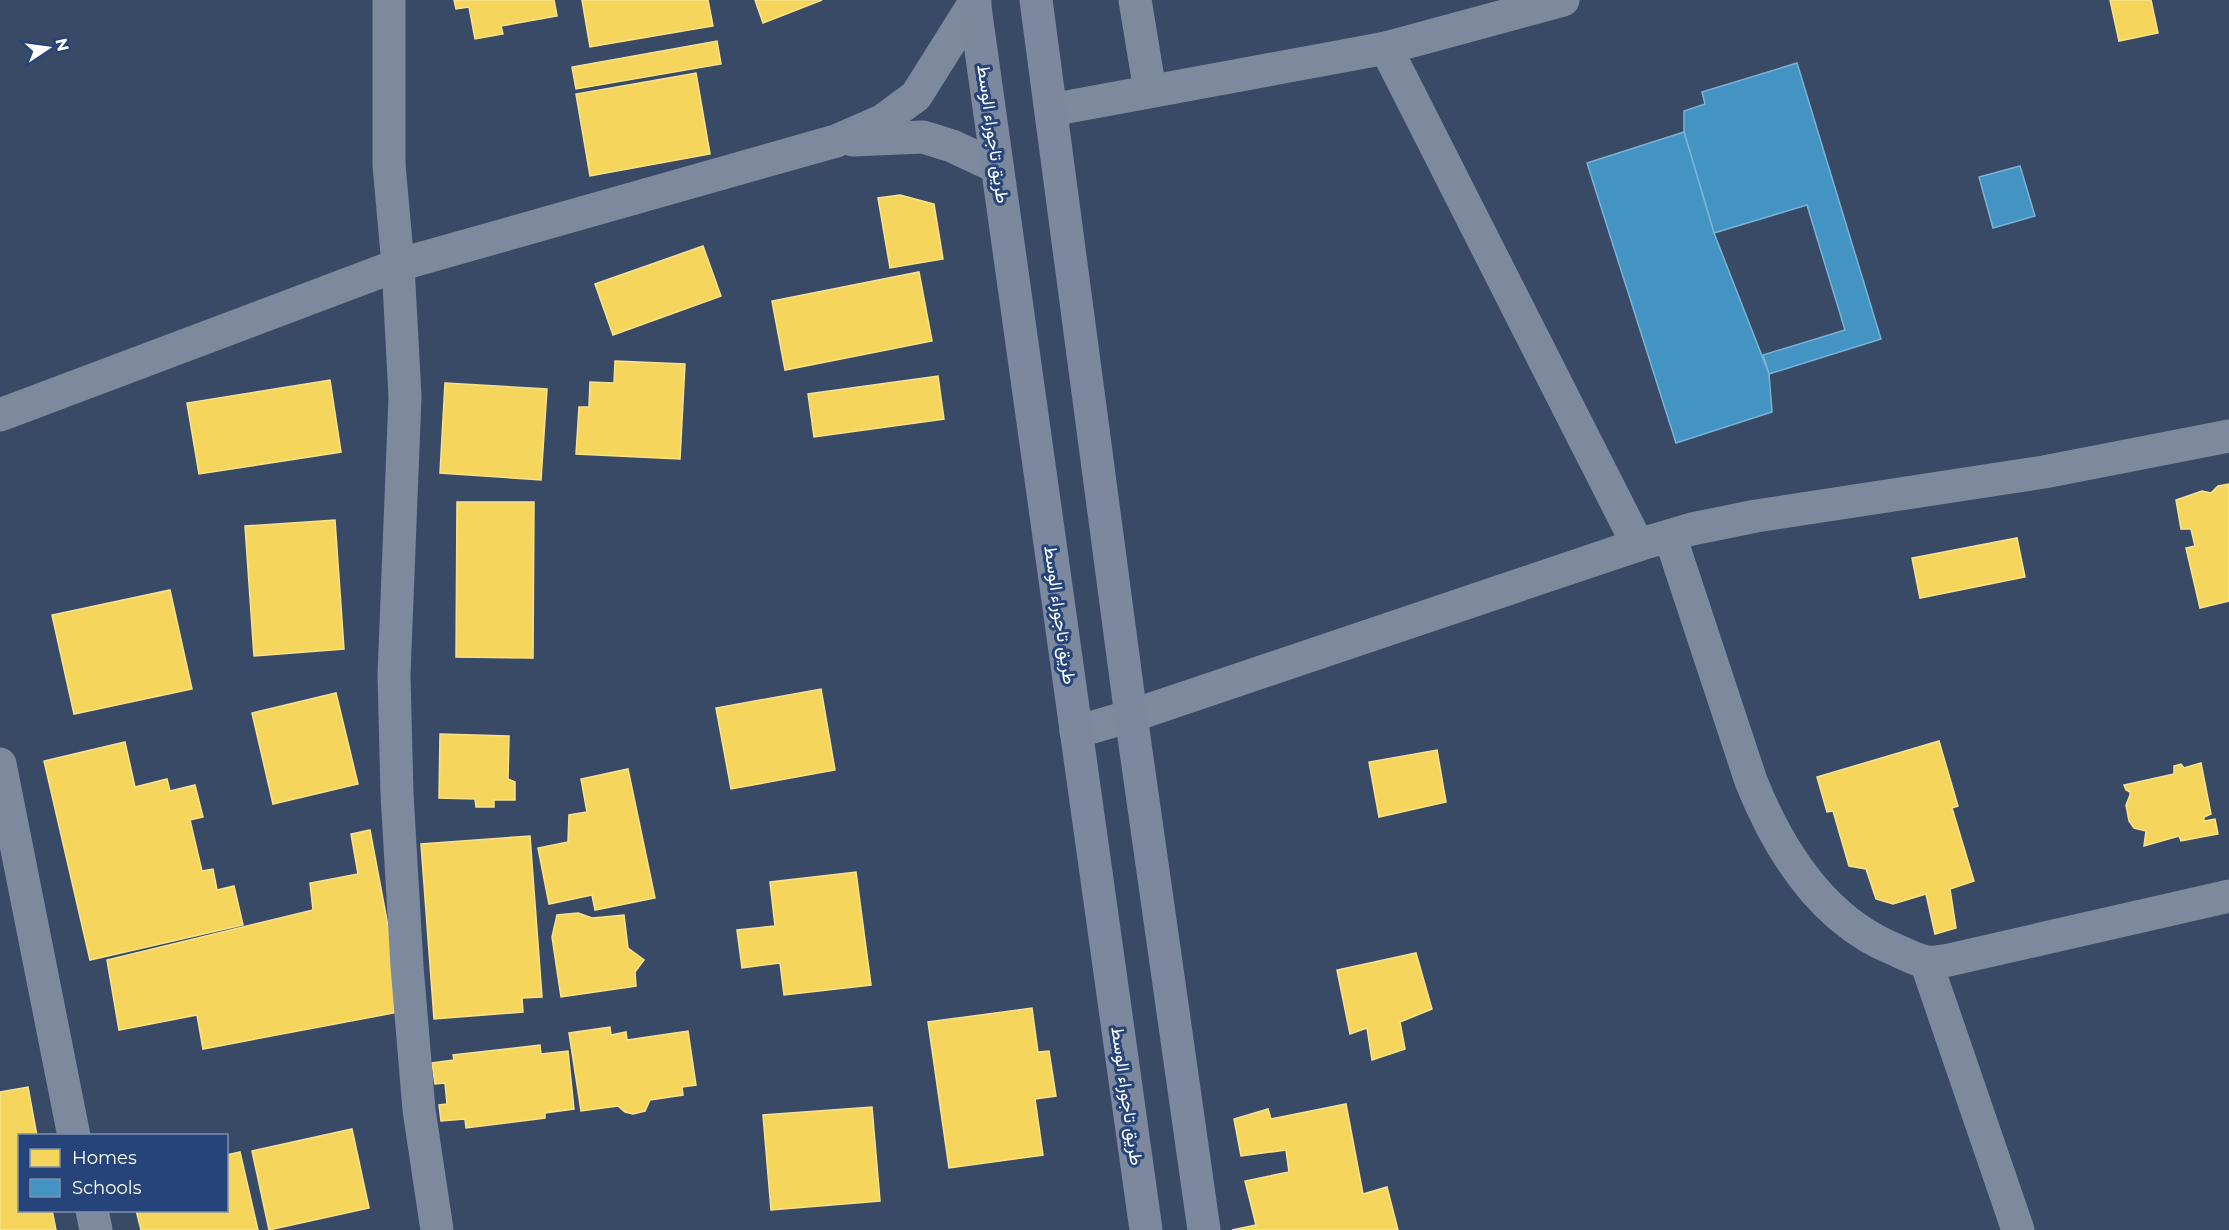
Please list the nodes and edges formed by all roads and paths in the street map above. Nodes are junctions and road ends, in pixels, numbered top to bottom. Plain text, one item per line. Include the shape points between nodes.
1 (389, 0) edge
2 (1036, 0) edge
3 (1135, 0) edge
4 (1563, 0) edge
5 (975, 1) edge
6 (1386, 48) junction
7 (1150, 90) junction
8 (1051, 110) junction
9 (836, 141) junction
10 (997, 167) junction
11 (398, 265) junction
12 (0, 415) edge
13 (2229, 436) edge
14 (1670, 536) junction
15 (1638, 545) junction
16 (1131, 716) junction
17 (1076, 732) junction
18 (0, 764) edge
19 (7, 827) edge
20 (2229, 896) edge
21 (1926, 962) junction
22 (74, 1134) edge
23 (92, 1212) edge
24 (96, 1230) edge
25 (437, 1230) edge
26 (1146, 1230) edge
27 (1204, 1230) edge
28 (2018, 1230) edge

1 - 11 street via 389,165
2 - 8 main road
3 - 7 street
4 - 6 street
5 - 9 street via 916,96 882,121
5 - 10 main road, طريق تاجوراء الوسط
6 - 7 street
6 - 15 street
7 - 8 street
8 - 16 main road
9 - 10 street via 923,137
9 - 11 street
10 - 17 main road, طريق تاجوراء الوسط
11 - 12 street
11 - 25 street via 405,397 394,675 397,794 419,1110
13 - 14 street via 2044,471 1756,516
14 - 15 street
14 - 21 street via 1750,781 1787,855 1841,918 1872,941
15 - 16 street
16 - 17 street
16 - 27 main road
17 - 26 main road, طريق تاجوراء الوسط
18 - 19 street
19 - 22 street
20 - 21 street via 1988,953
21 - 28 street
23 - 24 street

